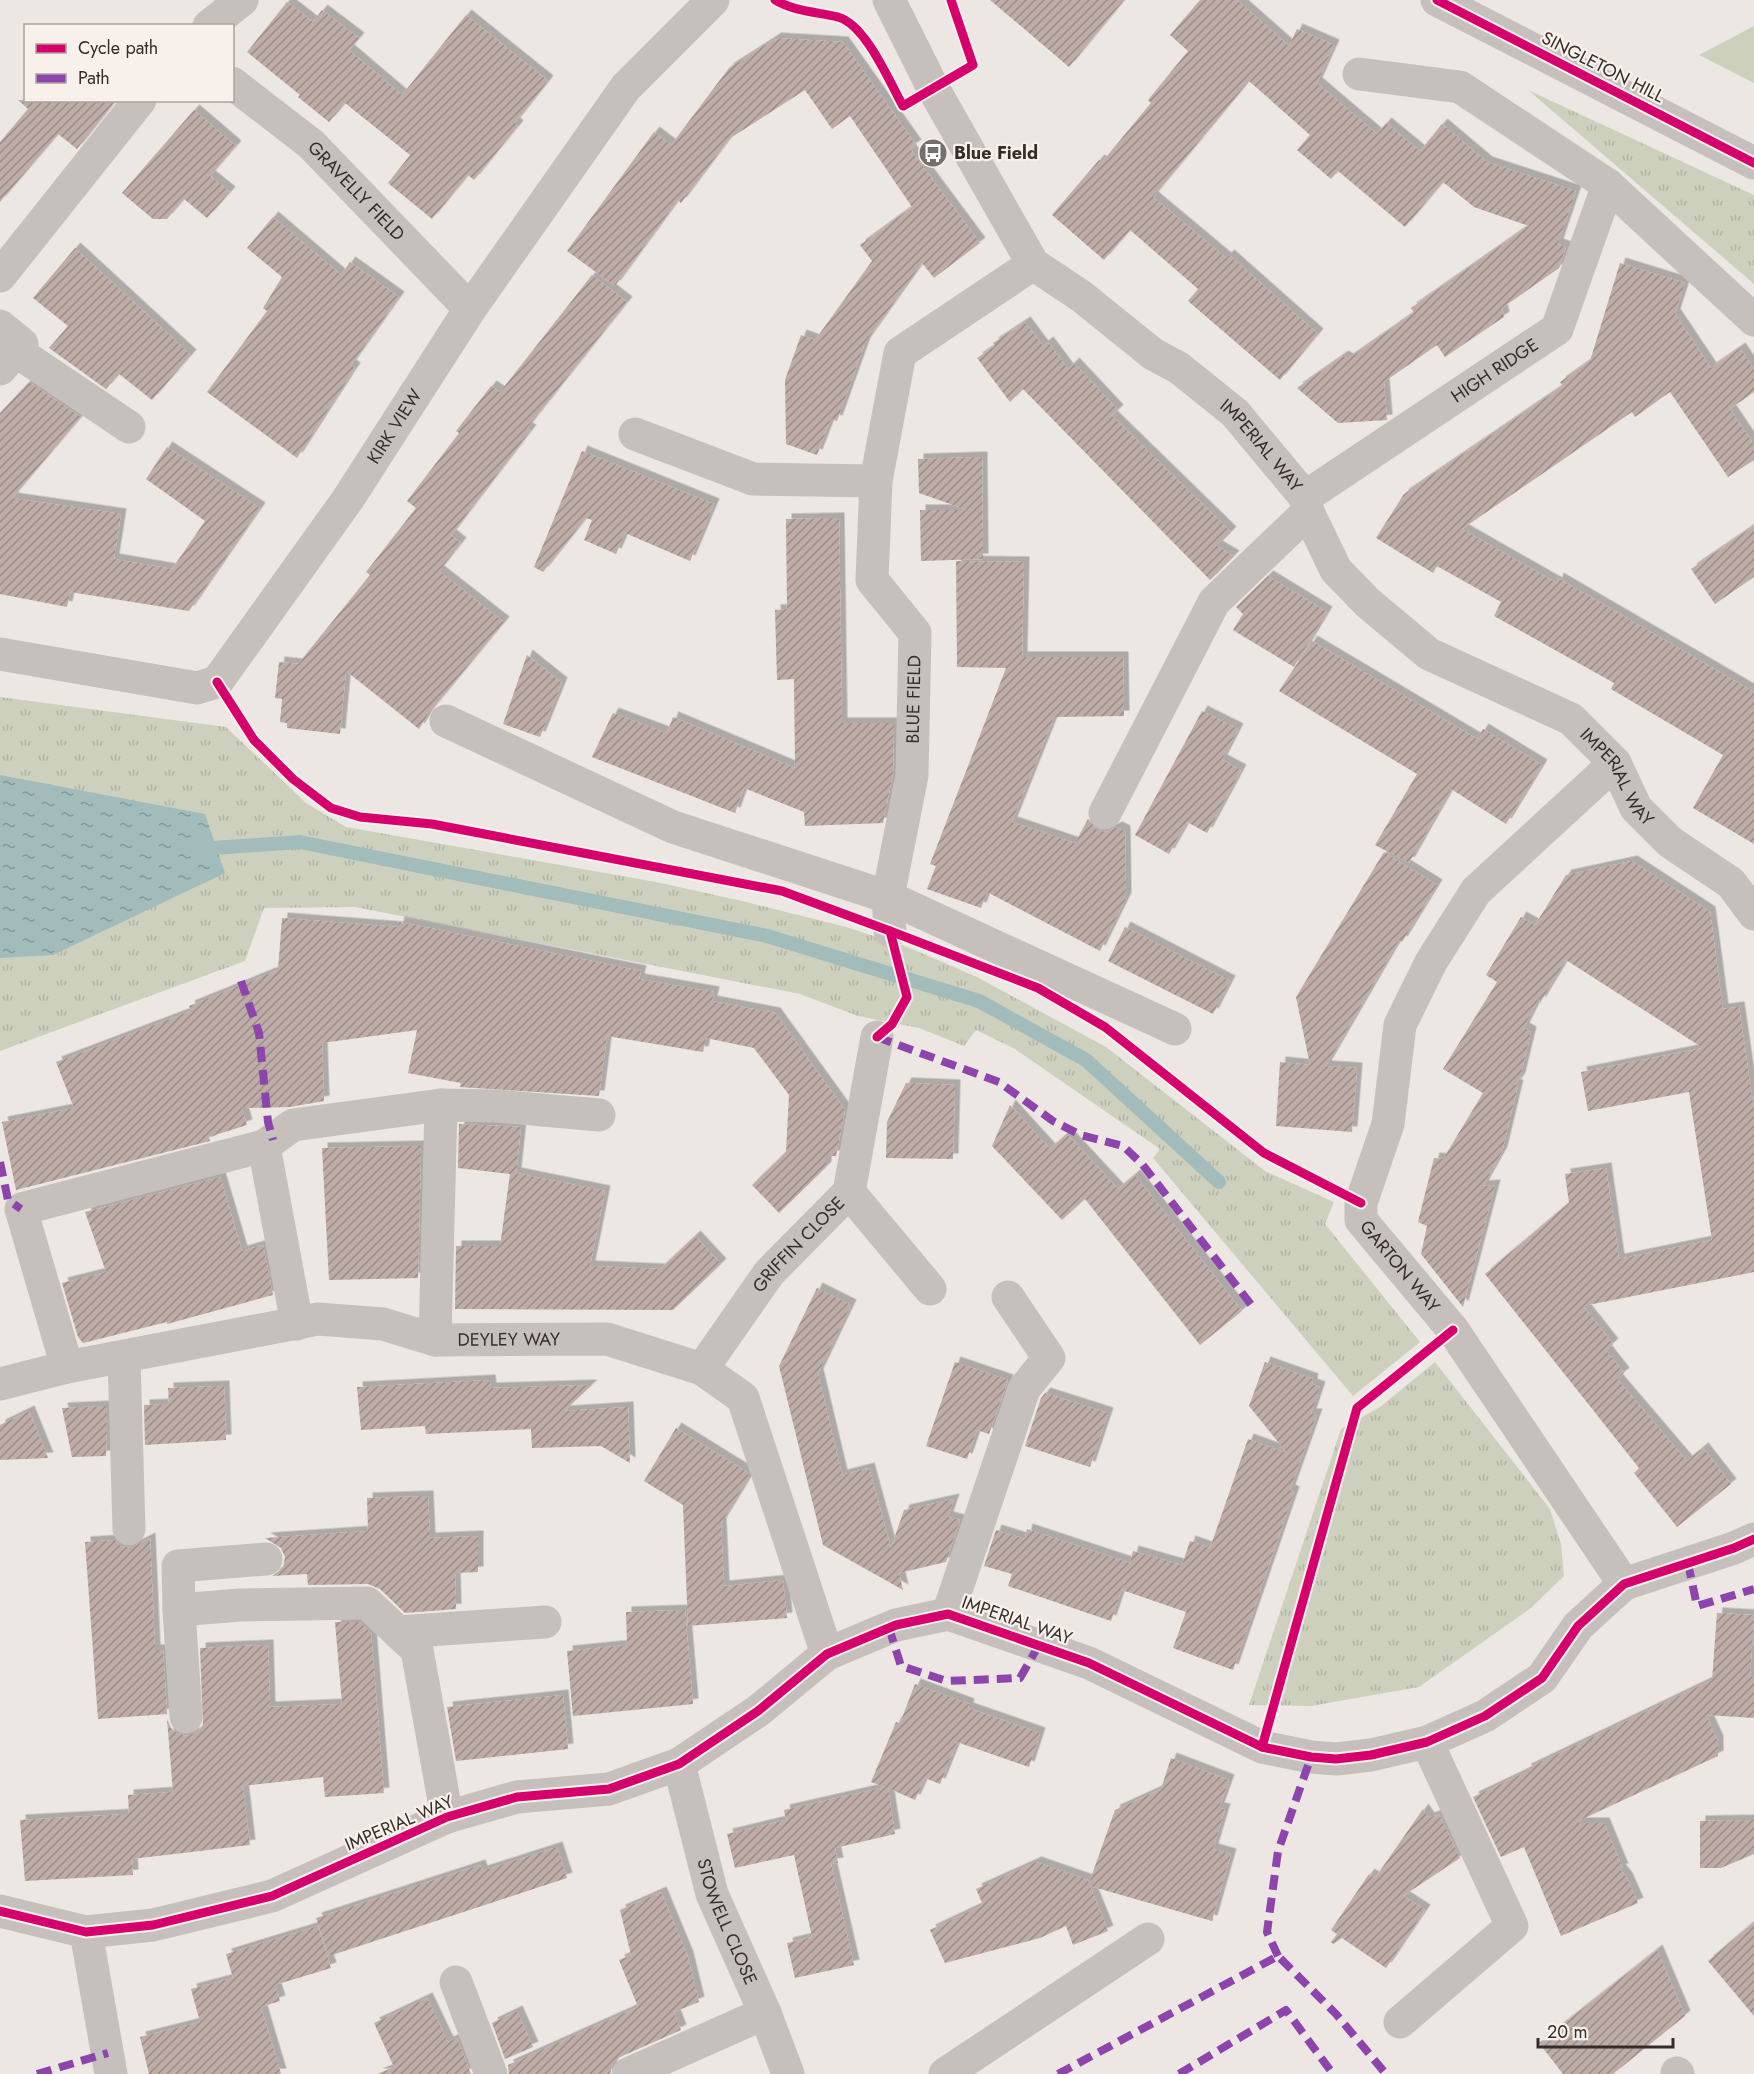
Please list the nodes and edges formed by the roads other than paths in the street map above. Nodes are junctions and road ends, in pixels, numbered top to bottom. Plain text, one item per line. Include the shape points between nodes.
1 (242, 0) edge
2 (713, 0) edge
3 (889, 0) edge
4 (1437, 0) edge
5 (212, 24) edge
6 (1359, 74) dead end
7 (234, 84) edge
8 (138, 102) edge
9 (1754, 163) edge
10 (1608, 185) junction
11 (1033, 264) junction
12 (0, 276) edge
13 (470, 309) junction
14 (1754, 320) edge
15 (5, 348) edge
16 (129, 427) dead end
17 (635, 434) dead end
18 (876, 481) junction
19 (1306, 505) junction
20 (0, 654) edge
21 (446, 721) dead end
22 (1615, 763) junction
23 (1105, 813) dead end
24 (888, 897) junction
25 (1754, 914) edge
26 (890, 931) dead end
27 (1175, 1029) dead end
28 (877, 1037) dead end
29 (441, 1105) junction
30 (599, 1115) dead end
31 (264, 1146) junction
32 (849, 1192) junction
33 (930, 1289) dead end
34 (1008, 1297) dead end
35 (297, 1323) junction
36 (435, 1341) junction
37 (123, 1357) junction
38 (67, 1367) junction
39 (702, 1369) junction
40 (0, 1384) edge
41 (129, 1529) dead end
42 (1754, 1539) edge
43 (266, 1559) dead end
44 (1624, 1584) junction
45 (179, 1610) junction
46 (948, 1614) junction
47 (545, 1622) dead end
48 (398, 1632) junction
49 (827, 1654) junction
50 (186, 1717) dead end
51 (1427, 1742) junction
52 (680, 1764) junction
53 (447, 1817) junction
54 (0, 1911) edge
55 (86, 1932) junction
56 (1148, 1939) dead end
57 (456, 1982) dead end
58 (765, 2013) junction
59 (1400, 2022) dead end
60 (111, 2074) edge
61 (491, 2074) edge
62 (628, 2074) edge
63 (788, 2074) edge
64 (945, 2074) edge

1 - 5 street
2 - 13 street, KIRK VIEW via 626,87
3 - 11 street, IMPERIAL WAY via 933,88
4 - 9 street, SINGLETON HILL
6 - 10 street via 1460,87
7 - 13 street, GRAVELLY FIELD via 311,144
8 - 12 street
10 - 14 street
10 - 19 street, HIGH RIDGE via 1557,329
11 - 18 street, BLUE FIELD via 900,353
11 - 19 street, IMPERIAL WAY via 1235,412
13 - 20 street, KIRK VIEW via 348,499 217,682 197,688
15 - 16 street
17 - 18 street via 753,479
18 - 24 street, BLUE FIELD via 872,580 915,633 912,775
19 - 22 street, IMPERIAL WAY via 1336,570 1368,603 1429,654 1571,719
19 - 23 street, HIGH RIDGE via 1214,602
21 - 24 street via 673,827
22 - 25 street, IMPERIAL WAY via 1636,808 1670,842 1731,884
22 - 44 street, GARTON WAY via 1476,891 1431,962 1400,1025 1388,1124 1361,1203 1361,1220 1453,1330
24 - 26 street, BLUE FIELD
24 - 27 street
28 - 32 street, GRIFFIN CLOSE
29 - 30 street
29 - 31 street via 293,1125
29 - 36 street
31 - 35 street
31 - 38 street via 21,1209
32 - 33 street
32 - 39 street, GRIFFIN CLOSE via 769,1273
34 - 46 street via 1049,1358 1024,1389
35 - 36 street, DEYLEY WAY via 318,1319 383,1324
35 - 37 street, DEYLEY WAY
36 - 39 street, DEYLEY WAY via 607,1339
37 - 38 street, DEYLEY WAY
37 - 41 street
38 - 40 street, DEYLEY WAY
39 - 49 street, DEYLEY WAY via 743,1398
42 - 44 street, IMPERIAL WAY
43 - 45 street via 178,1566
44 - 51 street, IMPERIAL WAY via 1578,1626 1542,1678 1485,1716
45 - 48 street, IMPERIAL WAY via 367,1602
45 - 50 street
46 - 49 street, IMPERIAL WAY via 897,1625
46 - 51 street, IMPERIAL WAY via 1089,1663 1262,1747 1336,1759
47 - 48 street
48 - 53 street, IMPERIAL WAY via 417,1650
49 - 52 street, IMPERIAL WAY via 758,1711
51 - 59 street via 1512,1926
52 - 53 street, IMPERIAL WAY via 609,1789 517,1797
52 - 58 street, STOWELL CLOSE via 712,1894
53 - 55 street, IMPERIAL WAY via 272,1896 153,1925
54 - 55 street, IMPERIAL WAY
55 - 60 street
56 - 64 street
57 - 61 street
58 - 62 street
58 - 63 street, STOWELL CLOSE

